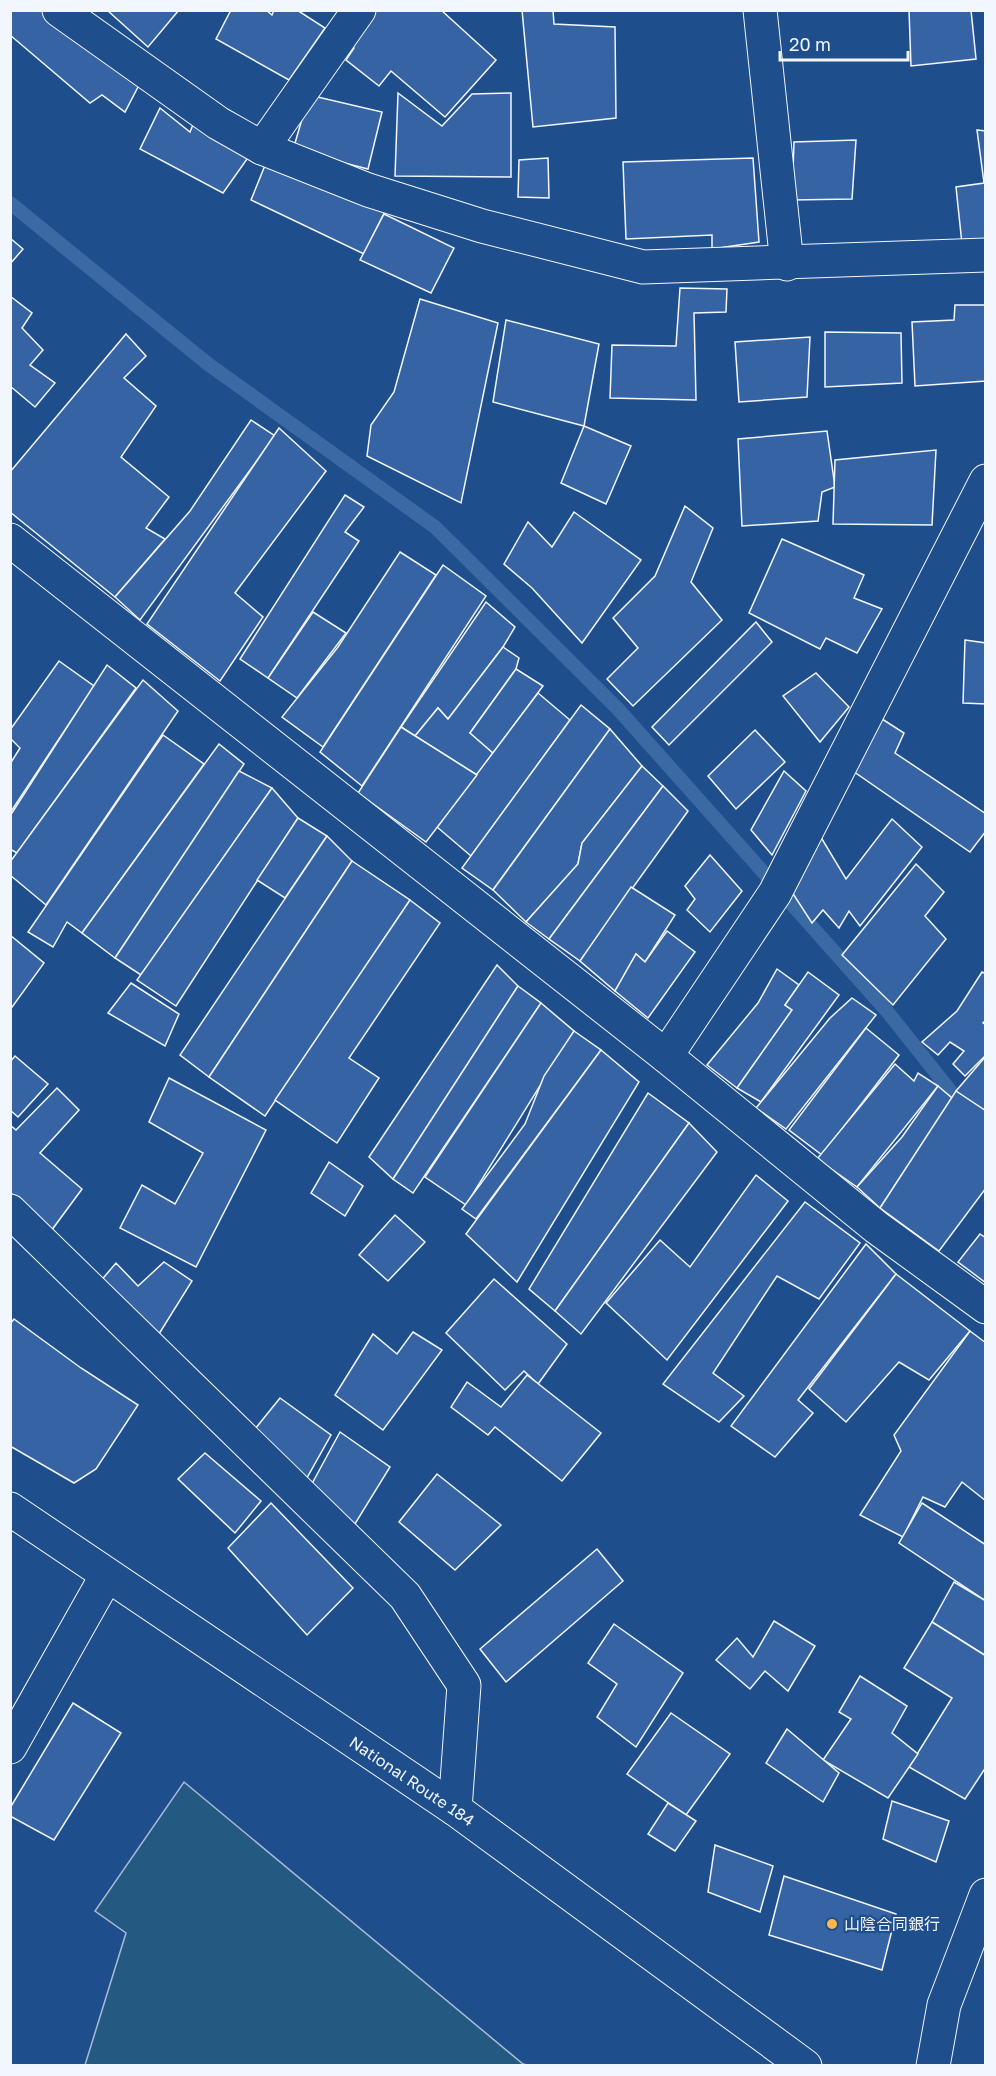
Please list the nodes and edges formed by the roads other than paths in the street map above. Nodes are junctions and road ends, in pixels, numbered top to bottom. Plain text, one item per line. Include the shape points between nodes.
1 (59, 10) edge
2 (359, 10) edge
3 (760, 10) edge
4 (262, 148) junction
5 (986, 255) edge
6 (787, 264) junction
7 (983, 493) edge
8 (10, 540) edge
9 (666, 1056) junction
10 (10, 1211) edge
11 (986, 1307) edge
12 (10, 1509) edge
13 (107, 1575) junction
14 (10, 1747) edge
15 (455, 1809) junction
16 (986, 1895) edge
17 (805, 2066) edge
18 (933, 2066) edge

1 - 4 main road via 218,123
2 - 4 main road
3 - 6 main road
4 - 6 main road via 368,190 482,226 643,267
5 - 6 main road
7 - 9 main road via 775,893
8 - 9 main road
9 - 11 main road via 876,1227
10 - 15 main road via 405,1596 464,1685
12 - 13 main road, National Route 184
13 - 14 main road
13 - 15 main road, National Route 184
15 - 17 main road, National Route 184
16 - 18 main road via 944,2006

